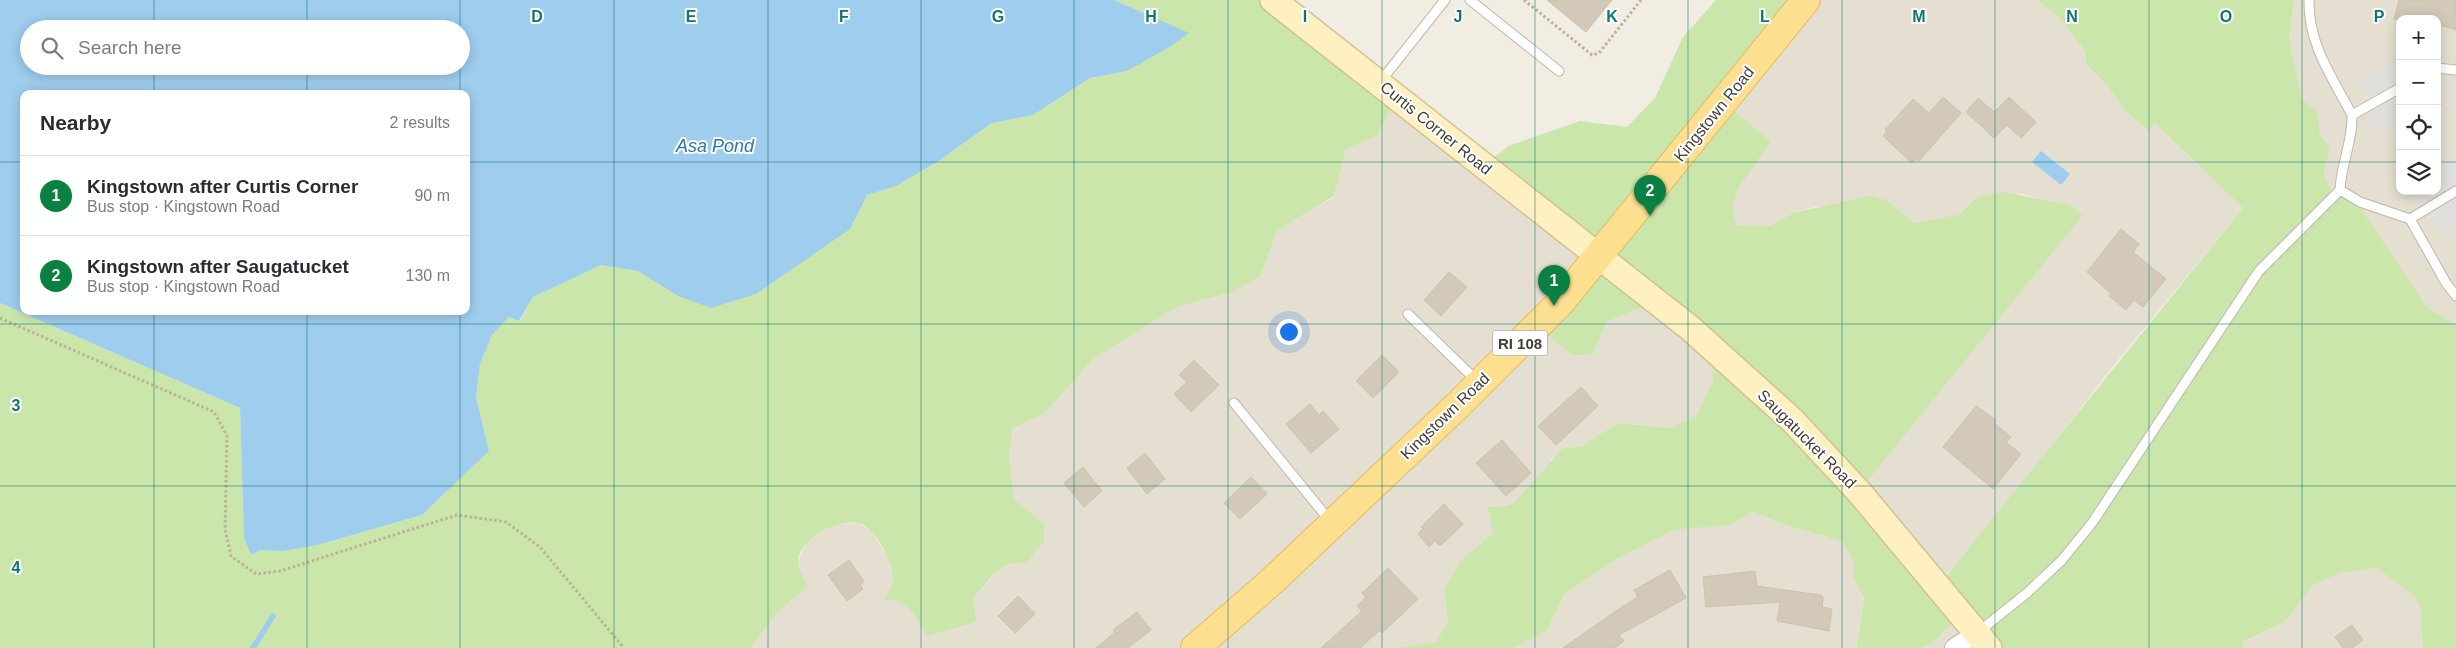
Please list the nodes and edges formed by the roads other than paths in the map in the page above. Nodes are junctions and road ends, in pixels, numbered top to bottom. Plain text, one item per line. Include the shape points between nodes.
1 (1273, 0) edge
2 (1445, 0) edge
3 (1470, 0) edge
4 (1806, 0) edge
5 (2309, 0) edge
6 (2441, 68) edge
7 (2456, 70) edge
8 (1559, 71) dead end
9 (1380, 82) junction
10 (2396, 90) edge
11 (2352, 115) junction
12 (2340, 190) junction
13 (2456, 192) edge
14 (2410, 219) junction
15 (1599, 257) junction
16 (2456, 296) edge
17 (1408, 314) dead end
18 (1480, 384) junction
19 (1234, 403) dead end
20 (1332, 524) junction
21 (1983, 640) edge
22 (1195, 648) edge
23 (1954, 648) edge

1 - 9 street, Curtis Corner Road
2 - 9 lane
3 - 8 lane
4 - 15 main road, Kingstown Road / RI 108
5 - 11 lane via 2312,37
6 - 7 lane
9 - 15 street, Curtis Corner Road
10 - 11 lane
11 - 12 lane
12 - 14 lane via 2360,202
12 - 21 lane via 2259,271 2092,523 2062,560
13 - 14 lane
14 - 16 lane
15 - 18 main road, Kingstown Road / RI 108 via 1560,303
15 - 21 street, Saugatucket Road via 1690,328 1792,420 1860,493
17 - 18 lane
18 - 20 main road, Kingstown Road / RI 108
19 - 20 lane
20 - 22 main road, Kingstown Road / RI 108
21 - 23 street

